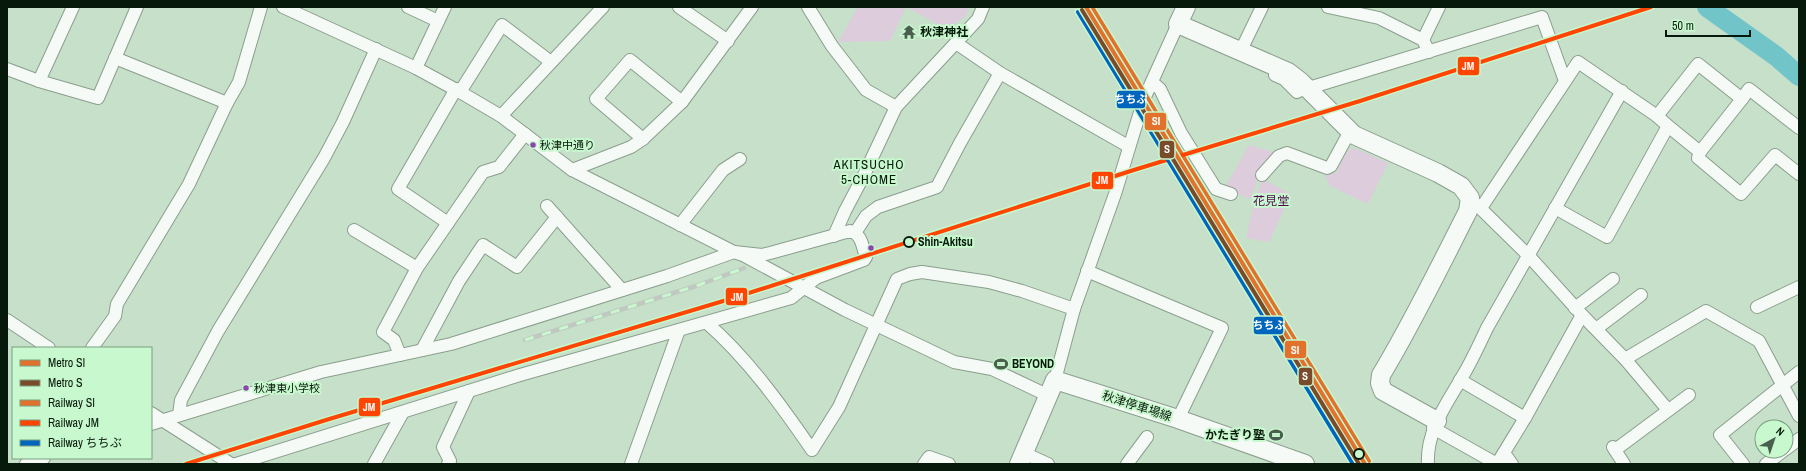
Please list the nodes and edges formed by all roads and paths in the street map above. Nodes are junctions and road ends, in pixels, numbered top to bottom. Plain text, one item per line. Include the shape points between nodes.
1 (73, 7) edge
2 (137, 7) edge
3 (261, 7) edge
4 (408, 7) edge
5 (444, 7) edge
6 (603, 7) edge
7 (679, 7) edge
8 (752, 7) edge
9 (808, 7) edge
10 (983, 7) edge
11 (1186, 7) edge
12 (1262, 7) edge
13 (1328, 7) edge
14 (1439, 7) edge
15 (287, 8) edge
16 (1382, 12) edge
17 (438, 21) junction
18 (1178, 24) junction
19 (1214, 39) junction
20 (1423, 40) junction
21 (728, 41) junction
22 (956, 43) junction
23 (1244, 44) junction
24 (376, 49) junction
25 (1430, 52) junction
26 (115, 58) junction
27 (552, 62) junction
28 (416, 68) junction
29 (7, 69) edge
30 (1000, 73) junction
31 (39, 81) junction
32 (1565, 81) junction
33 (1152, 82) junction
34 (1310, 89) junction
35 (458, 91) junction
36 (1622, 91) junction
37 (1742, 98) junction
38 (682, 102) junction
39 (227, 103) junction
40 (896, 108) junction
41 (501, 116) junction
42 (1657, 116) junction
43 (1344, 125) junction
44 (1668, 126) junction
45 (1799, 128) edge
46 (525, 134) junction
47 (642, 139) junction
48 (1127, 150) junction
49 (1700, 152) junction
50 (740, 159) dead end
51 (572, 170) junction
52 (1799, 174) edge
53 (1262, 175) dead end
54 (1232, 194) dead end
55 (1476, 203) junction
56 (547, 206) dead end
57 (1556, 208) junction
58 (557, 217) junction
59 (448, 223) junction
60 (680, 225) junction
61 (354, 230) dead end
62 (855, 233) junction
63 (834, 236) junction
64 (734, 252) junction
65 (1528, 255) junction
66 (417, 268) junction
67 (1087, 271) junction
68 (1613, 279) dead end
69 (1799, 287) edge
70 (803, 288) junction
71 (622, 290) junction
72 (1641, 295) dead end
73 (1757, 306) dead end
74 (1074, 308) junction
75 (1579, 311) junction
76 (707, 323) junction
77 (876, 324) junction
78 (9, 325) edge
79 (1596, 329) junction
80 (679, 330) junction
81 (47, 347) edge
82 (93, 347) edge
83 (422, 350) junction
84 (400, 355) junction
85 (1625, 359) junction
86 (1799, 372) edge
87 (1460, 380) junction
88 (1783, 387) junction
89 (1052, 388) junction
90 (469, 392) junction
91 (1689, 395) dead end
92 (1668, 410) junction
93 (403, 412) junction
94 (152, 414) edge
95 (179, 416) junction
96 (1799, 416) edge
97 (1525, 418) junction
98 (1178, 419) junction
99 (161, 423) edge
100 (1435, 425) junction
101 (1147, 438) dead end
102 (1504, 453) junction
103 (1021, 458) edge
104 (41, 459) edge
105 (231, 463) edge
106 (26, 464) edge
107 (374, 464) edge
108 (448, 464) edge
109 (631, 464) edge
110 (924, 464) edge
111 (949, 464) edge
112 (1048, 464) edge
113 (1127, 464) edge
114 (1305, 464) edge
115 (1428, 464) edge
116 (1512, 464) edge
117 (1624, 464) edge
118 (1743, 464) edge

1 - 31 street
2 - 26 street
3 - 39 street via 239,82
4 - 17 street
5 - 17 street
6 - 27 street
7 - 21 street
8 - 21 street
9 - 40 street via 832,46 866,90
10 - 22 street via 978,19
11 - 18 street
12 - 23 street
13 - 16 street
14 - 20 street
15 - 24 street
16 - 20 street
17 - 28 street
18 - 19 street
18 - 33 street
19 - 23 street via 1234,39
19 - 34 street via 1288,72
20 - 25 street
21 - 38 street
22 - 30 street
22 - 40 street
23 - 34 street via 1287,64
24 - 28 street
24 - 95 street via 324,158 218,331 181,400
25 - 32 street via 1542,17
25 - 34 street
26 - 31 street via 98,98
26 - 39 street
27 - 35 street via 502,25
27 - 41 street
28 - 35 street
29 - 31 street
30 - 48 street
30 - 62 street via 937,187 878,207 866,216
32 - 36 street via 1578,62
32 - 55 street
33 - 48 street
33 - 54 street via 1160,89 1181,133 1216,189
34 - 43 street
35 - 41 street
35 - 59 street via 398,189
36 - 42 street
36 - 57 street
37 - 42 street via 1698,64
37 - 45 street via 1749,90
37 - 49 street
38 - 47 street
38 - 47 street via 630,60 596,99
39 - 82 street via 189,184 117,304 115,316
40 - 63 street
41 - 46 street
42 - 44 street
43 - 53 street via 1331,166 1327,168 1287,153 1279,156
43 - 55 street via 1461,186
44 - 49 street
44 - 57 street via 1607,237
46 - 51 street
46 - 59 street via 499,167 484,172
47 - 51 street via 631,147
48 - 67 street via 1115,194
49 - 52 street via 1698,158 1741,194 1775,155
50 - 60 street via 723,170
51 - 60 street
55 - 65 street
55 - 100 street via 1468,210 1408,329 1381,375 1383,391
56 - 58 street
57 - 65 street
58 - 71 street
58 - 83 street via 517,267 483,245 459,282
59 - 66 street
60 - 64 street
61 - 66 street
62 - 63 street
62 - 70 street via 859,236 866,257 864,260 817,278
63 - 64 street via 770,254
64 - 70 street
64 - 71 street
65 - 75 street
65 - 87 street
66 - 84 street via 383,332 394,340
67 - 74 street
67 - 98 street via 1222,328
68 - 75 street
69 - 73 street
70 - 76 street via 787,299
70 - 77 street
71 - 83 street via 513,326
72 - 79 street
74 - 77 street via 989,282 922,272 898,278
74 - 89 street
75 - 79 street
75 - 97 street
76 - 77 street via 723,337 766,387 812,450 838,407
76 - 80 street
77 - 89 street via 954,362 992,369
78 - 81 street
79 - 85 street
80 - 90 street
80 - 109 street
83 - 84 street
84 - 95 street via 321,372
85 - 88 street via 1706,311 1759,340
85 - 92 street
86 - 88 street
87 - 97 street
87 - 100 street
88 - 96 street
88 - 118 street via 1720,435
89 - 98 street, 秋津停車場線
89 - 103 street
90 - 93 street
90 - 108 street via 443,447 450,461
91 - 92 street
92 - 117 street via 1614,448
93 - 105 street
93 - 107 street
94 - 99 street
95 - 99 street
97 - 102 street
98 - 114 street, 秋津停車場線
99 - 105 street
100 - 102 street via 1497,464
100 - 115 street via 1429,441
101 - 113 street
102 - 116 street
103 - 112 street
104 - 106 street
110 - 111 street via 929,458

